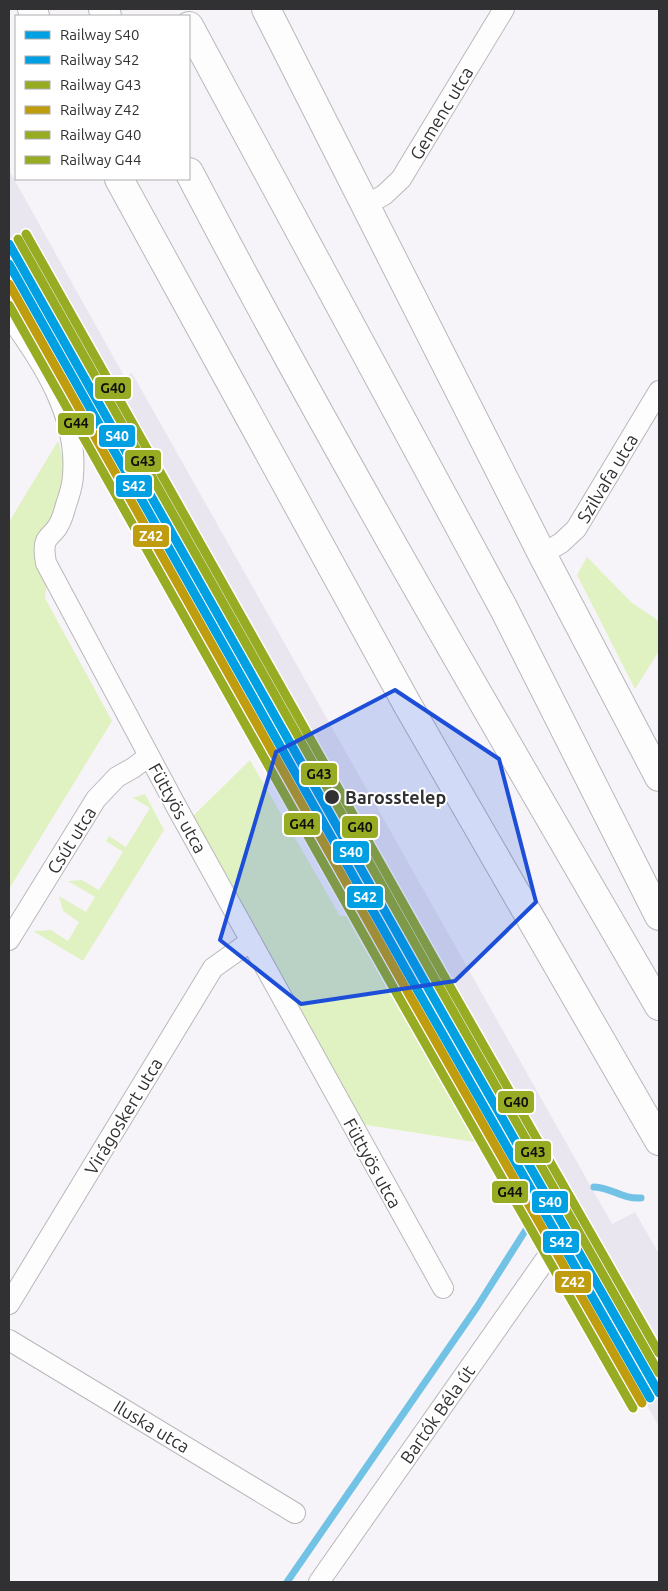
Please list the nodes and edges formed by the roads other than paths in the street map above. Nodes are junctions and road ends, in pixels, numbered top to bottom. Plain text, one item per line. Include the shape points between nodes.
1 (266, 9) edge
2 (504, 9) edge
3 (190, 28) edge
4 (190, 174) edge
5 (120, 180) edge
6 (366, 205) junction
7 (9, 316) edge
8 (659, 391) edge
9 (542, 554) junction
10 (149, 756) junction
11 (659, 777) edge
12 (659, 916) edge
13 (9, 940) edge
14 (251, 940) junction
15 (659, 1006) edge
16 (659, 1142) edge
17 (555, 1246) dead end
18 (443, 1288) dead end
19 (9, 1304) edge
20 (9, 1340) edge
21 (295, 1512) dead end
22 (319, 1582) edge

1 - 6 main road
2 - 6 street, Gemenc utca via 401,179 384,195
3 - 12 main road via 504,609
4 - 15 main road via 293,367 471,683
5 - 16 main road via 407,704
6 - 9 main road
7 - 10 street, Füttyös utca via 51,383 67,418 73,447 73,476 58,527 46,541 46,564
8 - 9 street, Szilvafa utca via 576,529
9 - 11 main road
10 - 13 street, Csút utca via 117,778 96,799
10 - 14 street, Füttyös utca
14 - 18 street, Füttyös utca
14 - 19 street, Virágoskert utca via 213,968
17 - 22 street, Bartók Béla út
20 - 21 street, Iluska utca

